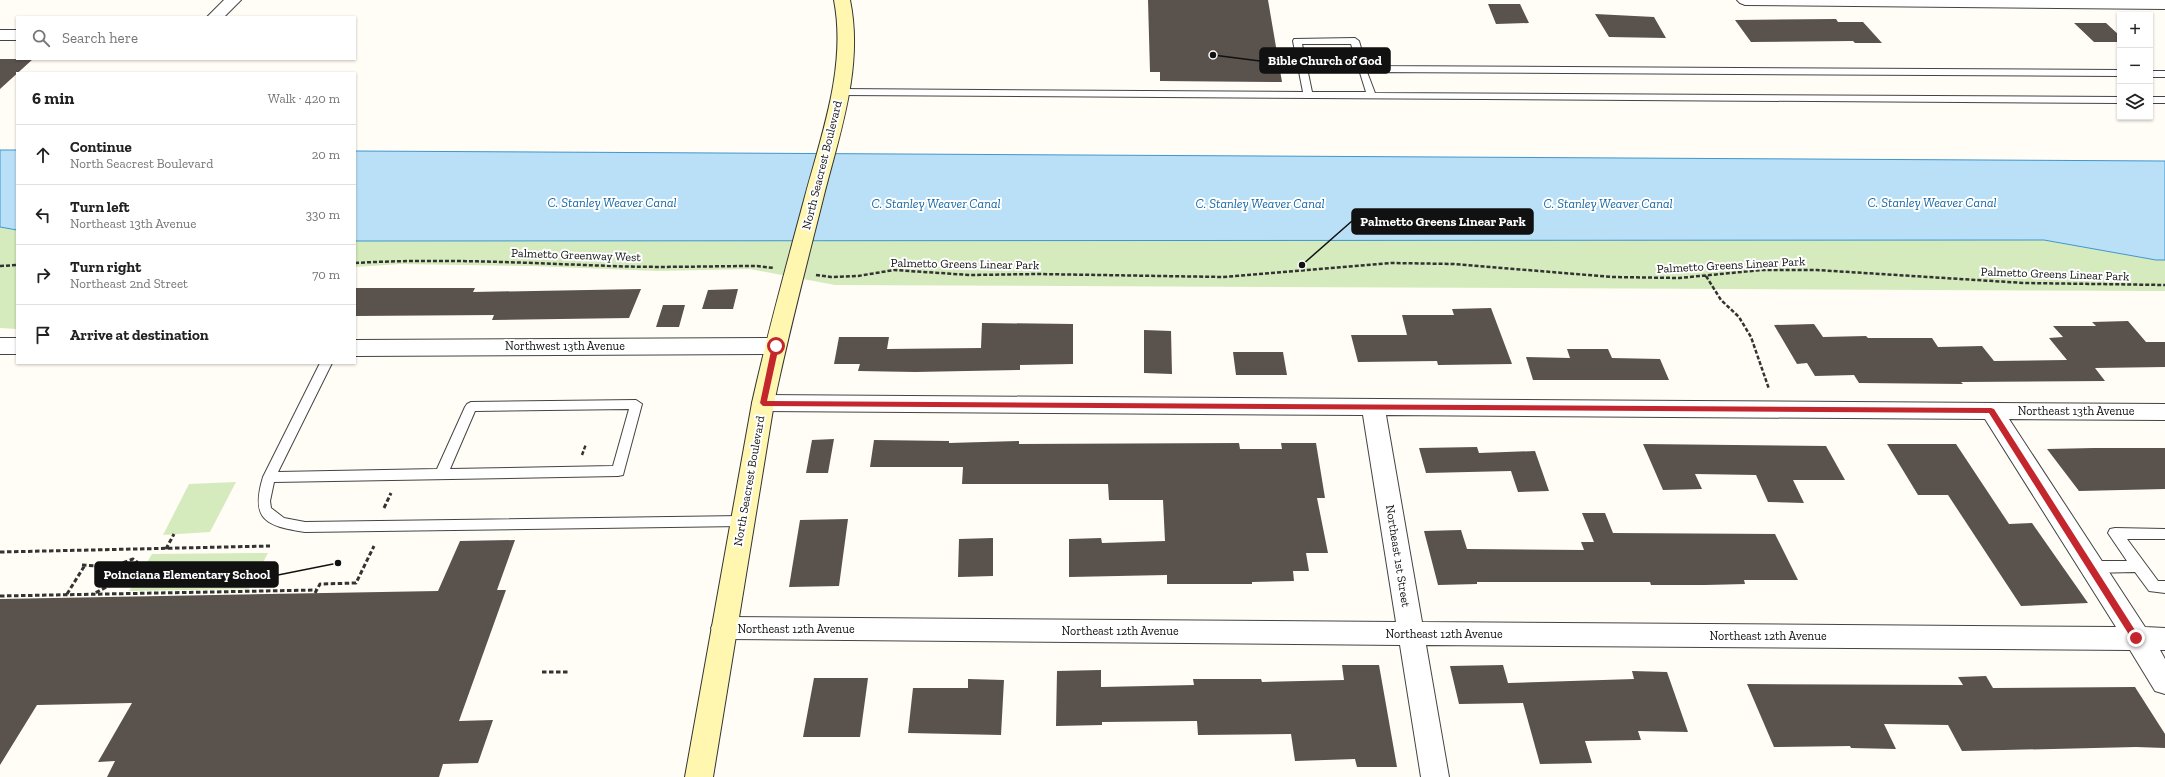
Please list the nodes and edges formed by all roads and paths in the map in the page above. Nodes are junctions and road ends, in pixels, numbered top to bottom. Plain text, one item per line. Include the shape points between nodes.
1 (233, 0) edge
2 (842, 0) edge
3 (1745, 0) edge
4 (2165, 4) edge
5 (216, 16) edge
6 (0, 35) edge
7 (16, 35) edge
8 (1362, 69) junction
9 (2117, 73) edge
10 (2153, 74) edge
11 (2165, 74) edge
12 (840, 92) junction
13 (1308, 95) junction
14 (1370, 95) junction
15 (2117, 100) edge
16 (2153, 100) edge
17 (2165, 100) edge
18 (356, 263) edge
19 (16, 265) edge
20 (0, 266) edge
21 (795, 272) junction
22 (1706, 276) junction
23 (2165, 285) edge
24 (0, 346) edge
25 (16, 346) edge
26 (776, 346) junction
27 (356, 348) edge
28 (326, 364) edge
29 (763, 403) junction
30 (1373, 406) junction
31 (1778, 409) junction
32 (1991, 410) junction
33 (2165, 412) edge
34 (586, 444) dead end
35 (580, 459) dead end
36 (441, 474) junction
37 (269, 477) junction
38 (742, 521) junction
39 (174, 534) dead end
40 (2165, 534) edge
41 (270, 546) dead end
42 (374, 546) dead end
43 (166, 549) junction
44 (0, 552) edge
45 (2138, 566) junction
46 (2090, 567) junction
47 (2165, 587) edge
48 (93, 594) junction
49 (66, 595) junction
50 (0, 596) edge
51 (724, 628) junction
52 (1411, 633) junction
53 (2136, 638) junction
54 (2165, 639) edge
55 (542, 672) dead end
56 (570, 672) dead end
57 (2165, 682) edge
58 (699, 777) edge
59 (1435, 777) edge

1 - 5 street
2 - 12 street, North Seacrest Boulevard via 847,31 845,66
3 - 4 street
6 - 7 street
8 - 9 lane
8 - 13 lane via 1355,41 1297,41
8 - 14 lane
10 - 11 lane
12 - 13 lane
12 - 21 street, North Seacrest Boulevard via 828,149
13 - 14 lane
14 - 15 lane
16 - 17 lane
18 - 21 path, Palmetto Greenway West via 407,260 612,266 758,266
19 - 20 path
21 - 22 path, Palmetto Greens Linear Park via 831,277 894,270 970,275 1223,277 1392,263 1491,266 1612,277
21 - 26 street, North Seacrest Boulevard
22 - 23 path, Palmetto Greens Linear Park via 1762,270 1818,270 2025,283
22 - 31 path via 1721,300 1739,317 1752,337 1765,382
24 - 25 street
26 - 27 street, Northwest 13th Avenue
26 - 29 street, North Seacrest Boulevard
28 - 37 lane
29 - 30 street, Northeast 13th Avenue
29 - 38 street, North Seacrest Boulevard
30 - 31 street, Northeast 13th Avenue
30 - 52 street, Northeast 1st Street
31 - 32 street, Northeast 13th Avenue
32 - 33 street, Northeast 13th Avenue
32 - 46 street
34 - 35 path
36 - 36 lane via 618,471 636,404 471,407
36 - 37 lane
37 - 38 lane via 264,490 263,507 267,515 284,524 305,527
38 - 51 street, North Seacrest Boulevard
39 - 43 path
40 - 45 lane via 2116,533
41 - 43 path
42 - 48 path via 356,583 320,584 316,592
43 - 44 path
45 - 46 lane
45 - 47 lane via 2154,587
46 - 53 street
48 - 49 path
48 - 49 path via 120,580 137,562 133,559 111,567 84,565
49 - 50 path
51 - 52 street, Northeast 12th Avenue
51 - 58 street, North Seacrest Boulevard
52 - 53 street, Northeast 12th Avenue
52 - 59 street, Northeast 1st Street
53 - 54 street, Northeast 12th Avenue
53 - 57 street
55 - 56 path

